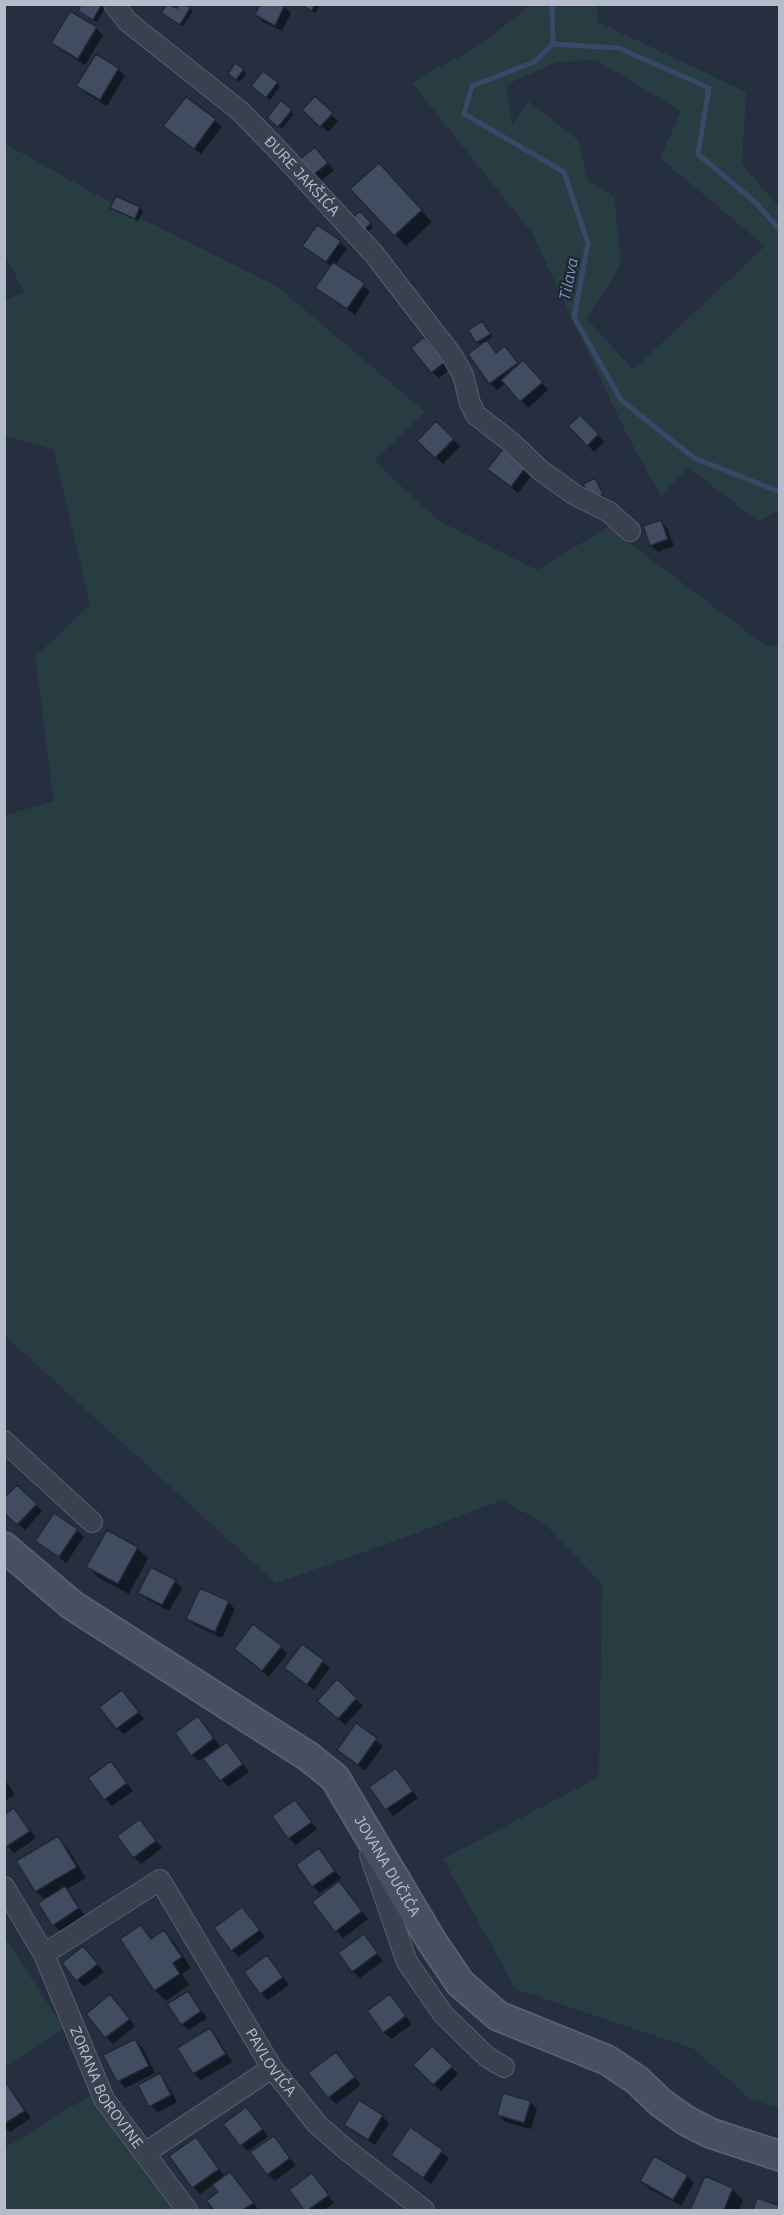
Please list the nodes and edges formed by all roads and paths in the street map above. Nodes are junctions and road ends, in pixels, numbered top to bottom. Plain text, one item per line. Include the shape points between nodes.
1 (114, 4) edge
2 (630, 531) dead end
3 (4, 1442) edge
4 (92, 1522) dead end
5 (4, 1547) edge
6 (355, 1812) junction
7 (4, 1887) edge
8 (44, 1954) junction
9 (504, 2067) dead end
10 (272, 2068) junction
11 (145, 2153) junction
12 (780, 2156) edge
13 (187, 2211) edge
14 (424, 2211) edge

1 - 2 street, ĐURE JAKŠIĆA via 128,22 240,111 374,254 451,354 463,375 476,415 540,470 575,495 609,512
3 - 4 street
5 - 6 main road, JOVANA DUČIĆA via 72,1605 309,1757 335,1778
6 - 9 street via 407,1962 443,2014 487,2057
6 - 12 main road, JOVANA DUČIĆA via 460,1983 498,2016 607,2060 685,2120 710,2133
7 - 8 street, ZORANA BOROVINE
8 - 10 street, PAVLOVIĆA via 160,1880
8 - 11 street, ZORANA BOROVINE via 104,2099
10 - 11 street
10 - 14 street, PAVLOVIĆA via 317,2124
11 - 13 street, ZORANA BOROVINE

